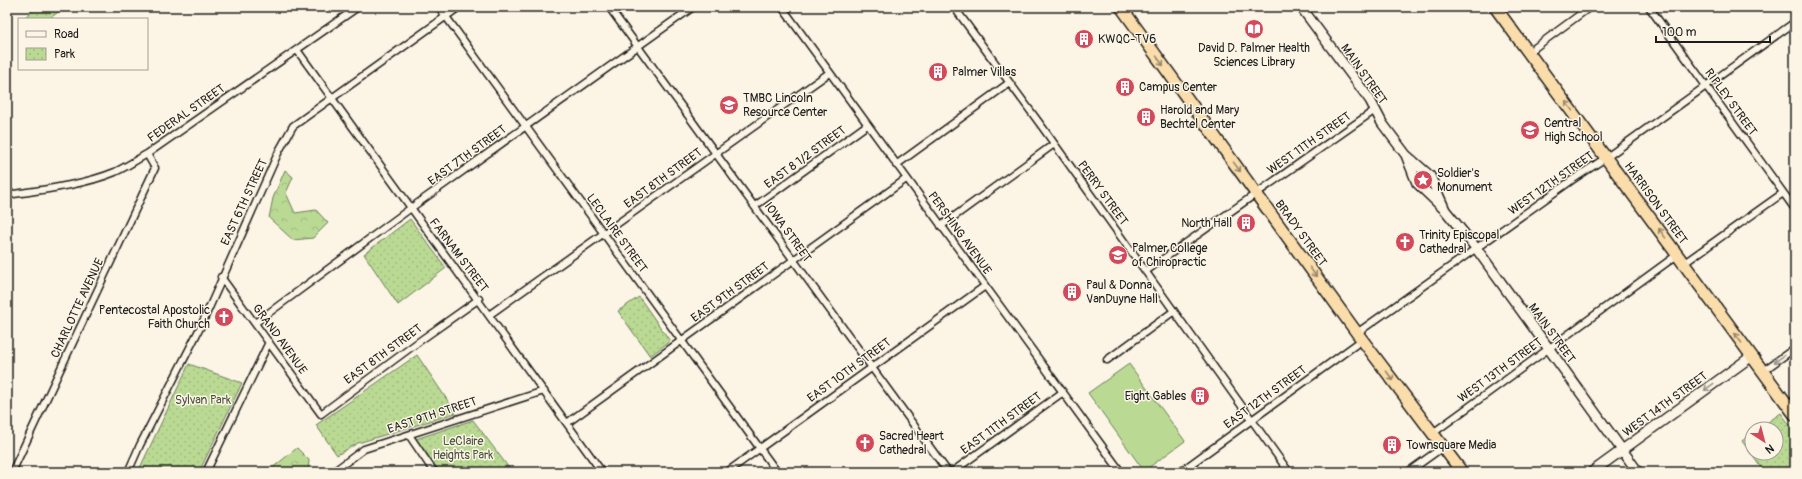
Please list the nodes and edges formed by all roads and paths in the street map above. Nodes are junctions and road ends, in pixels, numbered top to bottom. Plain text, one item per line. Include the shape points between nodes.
1 (358, 7) edge
2 (439, 7) edge
3 (459, 7) edge
4 (609, 7) edge
5 (693, 7) edge
6 (782, 7) edge
7 (954, 7) edge
8 (1121, 7) edge
9 (1301, 7) edge
10 (1495, 7) edge
11 (1590, 7) edge
12 (1649, 7) edge
13 (446, 16) junction
14 (1795, 22) edge
15 (637, 47) junction
16 (297, 50) junction
17 (1529, 52) junction
18 (829, 73) junction
19 (1009, 83) junction
20 (1706, 86) junction
21 (331, 98) junction
22 (1375, 110) junction
23 (867, 125) junction
24 (525, 127) junction
25 (1054, 144) junction
26 (717, 153) junction
27 (147, 154) junction
28 (1406, 155) junction
29 (1607, 157) junction
30 (896, 165) junction
31 (906, 179) junction
32 (1783, 193) junction
33 (1256, 194) junction
34 (7, 195) edge
35 (756, 206) junction
36 (411, 208) junction
37 (1795, 209) edge
38 (1445, 210) junction
39 (941, 226) junction
40 (604, 234) junction
41 (1476, 248) junction
42 (1680, 259) junction
43 (794, 260) junction
44 (1146, 271) junction
45 (221, 277) junction
46 (984, 286) junction
47 (479, 299) junction
48 (1174, 311) junction
49 (489, 315) junction
50 (255, 323) junction
51 (1360, 336) junction
52 (682, 341) junction
53 (269, 342) junction
54 (1548, 348) junction
55 (1795, 348) edge
56 (1752, 356) junction
57 (1107, 360) dead end
58 (872, 366) junction
59 (1762, 371) junction
60 (544, 390) junction
61 (1063, 392) junction
62 (321, 414) joint
63 (1795, 415) edge
64 (1252, 420) junction
65 (567, 423) junction
66 (1433, 433) junction
67 (409, 435) junction
68 (1444, 447) junction
69 (760, 448) junction
70 (1622, 450) junction
71 (12, 472) edge
72 (128, 472) edge
73 (206, 472) edge
74 (333, 472) edge
75 (434, 472) edge
76 (602, 472) edge
77 (727, 472) edge
78 (777, 472) edge
79 (948, 472) edge
80 (952, 472) edge
81 (1121, 472) edge
82 (1180, 472) edge
83 (1289, 472) edge
84 (1408, 472) edge
85 (1462, 472) edge
86 (1592, 472) edge
87 (1638, 472) edge

1 - 16 street, FEDERAL STREET
2 - 13 street, LECLAIRE STREET
3 - 13 street, EAST 6TH STREET
4 - 15 street, IOWA STREET
5 - 15 street, EAST 7TH STREET
6 - 18 street, PERSHING AVENUE
7 - 19 street, PERRY STREET
8 -> 33 highway, BRADY STREET
9 - 22 street, MAIN STREET
10 - 17 highway, HARRISON STREET
11 - 17 street
12 - 20 street, RIPLEY STREET
13 - 21 street, EAST 6TH STREET
13 - 24 street, LECLAIRE STREET
14 - 20 street, WEST 12TH STREET
15 - 24 street, EAST 7TH STREET
15 - 26 street, IOWA STREET
16 - 21 street, FARNAM STREET
16 - 27 street, FEDERAL STREET
29 -> 17 highway, HARRISON STREET
18 - 23 street, PERSHING AVENUE
18 - 26 street, EAST 8TH STREET
19 - 25 street, PERRY STREET
19 - 30 street
20 - 29 street, WEST 12TH STREET
20 - 32 street, RIPLEY STREET
21 - 36 street, FARNAM STREET
21 - 45 street, EAST 6TH STREET via 293,126 287,135
22 - 28 street, MAIN STREET
22 - 33 street, WEST 11TH STREET
23 - 30 street, PERSHING AVENUE
23 - 35 street, EAST 8 1/2 STREET
24 - 36 street, EAST 7TH STREET
24 - 40 street, LECLAIRE STREET
25 - 39 street
25 - 44 street, PERRY STREET
26 - 35 street, IOWA STREET
26 - 40 street, EAST 8TH STREET
27 - 34 street, FEDERAL STREET via 99,178
27 - 71 street, CHARLOTTE AVENUE via 155,168
28 - 38 street, MAIN STREET via 1417,183
28 - 38 street, MAIN STREET via 1430,176
29 - 41 street, WEST 12TH STREET
42 -> 29 highway, HARRISON STREET
30 - 31 street, PERSHING AVENUE
31 - 39 street, PERSHING AVENUE
31 - 43 street, EAST 9TH STREET
32 - 37 street, RIPLEY STREET
32 - 42 street, WEST 13TH STREET
33 - 44 street
33 -> 51 highway, BRADY STREET
35 - 43 street, IOWA STREET
36 - 47 street, FARNAM STREET
36 - 50 street, EAST 7TH STREET
38 - 41 street, MAIN STREET
39 - 46 street, PERSHING AVENUE
40 - 49 street, EAST 8TH STREET
40 - 52 street, LECLAIRE STREET
41 - 51 street, WEST 12TH STREET
41 - 54 street, MAIN STREET
42 - 54 street, WEST 13TH STREET
56 -> 42 highway, HARRISON STREET
43 - 52 street, EAST 9TH STREET
43 - 58 street, IOWA STREET
44 - 48 street, PERRY STREET
45 - 50 street, GRAND AVENUE
45 - 72 street, EAST 6TH STREET via 201,326
46 - 58 street, EAST 10TH STREET
46 - 61 street, PERSHING AVENUE
47 - 49 street, FARNAM STREET
47 - 62 street, EAST 8TH STREET
48 - 57 street
48 - 64 street, PERRY STREET
49 - 60 street, FARNAM STREET
50 - 53 street, GRAND AVENUE
51 - 64 street, EAST 12TH STREET
51 -> 66 highway, BRADY STREET
52 - 65 street, EAST 9TH STREET
52 - 69 street, LECLAIRE STREET
53 - 62 street, GRAND AVENUE
53 - 73 street
54 - 66 street, WEST 13TH STREET
54 - 70 street, MAIN STREET
55 -> 59 street
56 - 59 highway, HARRISON STREET
56 -> 70 street, WEST 14TH STREET
58 - 69 street, EAST 10TH STREET
58 - 79 street, IOWA STREET
59 - 63 highway, HARRISON STREET
60 - 65 street, FARNAM STREET
60 - 67 street, EAST 9TH STREET
61 - 80 street, EAST 11TH STREET
61 - 81 street, PERSHING AVENUE
64 - 82 street, EAST 12TH STREET
64 - 83 street, PERRY STREET
65 - 76 street, FARNAM STREET
66 - 68 highway, BRADY STREET
67 - 74 street, EAST 9TH STREET via 364,450
67 - 75 street
68 - 84 street
68 - 85 highway, BRADY STREET
69 - 77 street, EAST 10TH STREET
69 - 78 street, LECLAIRE STREET
70 - 86 street, WEST 14TH STREET
70 - 87 street, MAIN STREET

